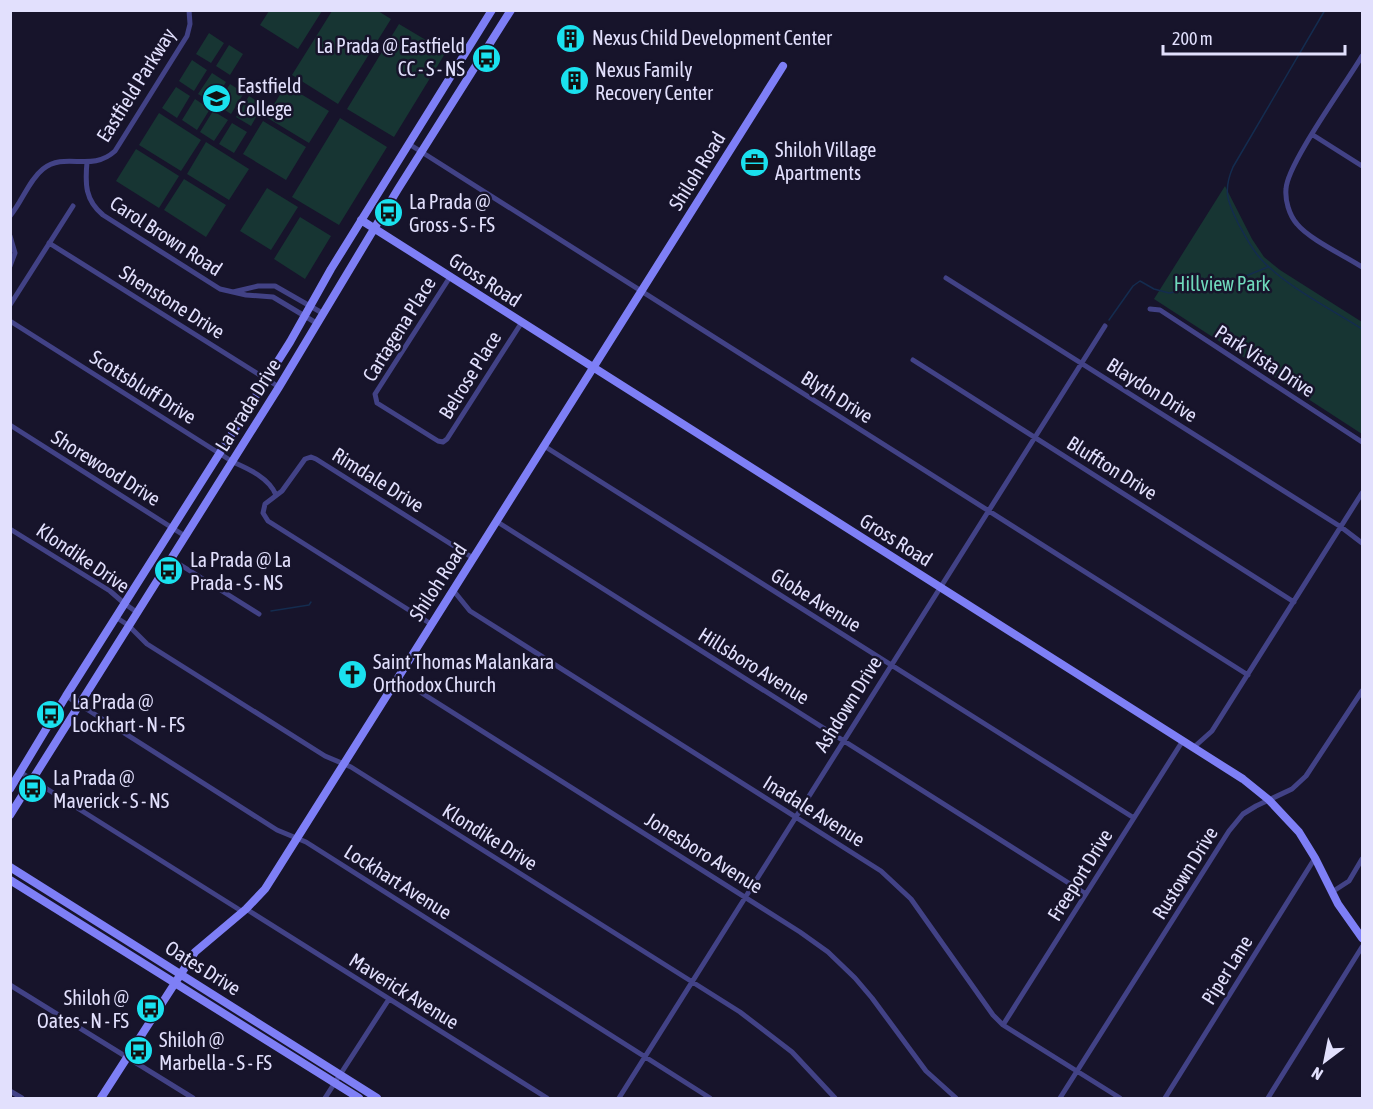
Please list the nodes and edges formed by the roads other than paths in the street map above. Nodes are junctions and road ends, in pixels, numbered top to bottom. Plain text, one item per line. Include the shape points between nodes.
1 (189, 10) edge
2 (492, 10) edge
3 (511, 10) edge
4 (481, 29) junction
5 (494, 37) junction
6 (1362, 56) edge
7 (1360, 64) edge
8 (783, 66) dead end
9 (1313, 135) junction
10 (409, 144) junction
11 (422, 152) junction
12 (87, 162) junction
13 (1362, 166) edge
14 (73, 206) dead end
15 (10, 216) edge
16 (362, 220) junction
17 (374, 228) junction
18 (10, 236) edge
19 (50, 243) junction
20 (10, 266) edge
21 (1362, 267) edge
22 (450, 277) junction
23 (946, 278) dead end
24 (641, 291) junction
25 (232, 293) junction
26 (10, 305) edge
27 (310, 306) junction
28 (1150, 309) dead end
29 (324, 314) junction
30 (305, 315) junction
31 (10, 321) edge
32 (522, 322) junction
33 (318, 324) junction
34 (1105, 326) dead end
35 (913, 360) dead end
36 (1082, 363) junction
37 (593, 367) junction
38 (266, 379) junction
39 (279, 387) junction
40 (10, 425) edge
41 (1035, 437) junction
42 (442, 442) joint
43 (1362, 442) edge
44 (544, 446) junction
45 (220, 453) junction
46 (233, 462) junction
47 (1362, 493) edge
48 (276, 495) junction
49 (988, 511) junction
50 (496, 521) junction
51 (1341, 527) junction
52 (173, 528) junction
53 (10, 529) edge
54 (185, 536) junction
55 (1362, 543) edge
56 (473, 558) junction
57 (171, 559) junction
58 (939, 588) junction
59 (453, 590) junction
60 (1294, 602) junction
61 (125, 604) junction
62 (138, 613) junction
63 (259, 614) dead end
64 (117, 618) junction
65 (431, 624) junction
66 (128, 625) junction
67 (891, 665) junction
68 (1248, 675) junction
69 (398, 678) junction
70 (1362, 691) edge
71 (66, 696) junction
72 (79, 704) junction
73 (844, 741) junction
74 (1182, 742) junction
75 (1193, 748) junction
76 (344, 764) junction
77 (20, 772) junction
78 (33, 779) junction
79 (10, 789) edge
80 (1269, 800) junction
81 (10, 815) edge
82 (796, 817) junction
83 (1134, 818) junction
84 (297, 838) junction
85 (1315, 858) junction
86 (1362, 859) edge
87 (10, 867) edge
88 (10, 880) edge
89 (1332, 892) junction
90 (1086, 894) junction
91 (745, 897) junction
92 (244, 910) junction
93 (1362, 938) edge
94 (1362, 947) edge
95 (180, 973) junction
96 (692, 982) junction
97 (174, 983) junction
98 (10, 985) edge
99 (388, 999) junction
100 (1003, 1025) junction
101 (645, 1056) junction
102 (127, 1058) junction
103 (1077, 1072) junction
104 (340, 1075) junction
105 (335, 1083) junction
106 (10, 1091) edge
107 (22, 1098) edge
108 (102, 1098) edge
109 (193, 1098) edge
110 (326, 1098) edge
111 (359, 1098) edge
112 (377, 1098) edge
113 (547, 1098) edge
114 (619, 1098) edge
115 (710, 1098) edge
116 (835, 1098) edge
117 (956, 1098) edge
118 (1060, 1098) edge
119 (1120, 1098) edge
120 (1165, 1098) edge
121 (1268, 1098) edge

1 - 12 street, Eastfield Parkway via 187,36 115,151 107,158
2 - 4 main road, La Prada Drive
3 - 5 main road, La Prada Drive
4 - 5 main road
4 - 10 main road, La Prada Drive
5 - 11 main road, La Prada Drive
6 - 7 street
7 - 9 street
8 - 24 main road, Shiloh Road
9 - 13 street
9 - 21 street via 1289,176 1286,188 1290,213 1305,231
10 - 11 street, Blyth Drive
10 - 16 main road, La Prada Drive
11 - 17 main road, La Prada Drive
11 - 24 street, Blyth Drive
12 - 15 street, Eastfield Parkway via 56,162 41,170
12 - 25 street, Carol Brown Road via 87,194 98,211
14 - 19 street
16 - 17 main road, Gross Road
16 - 27 main road, La Prada Drive
17 - 22 main road, Gross Road
17 - 29 main road, La Prada Drive
18 - 20 street via 15,253
19 - 26 street
19 - 38 street, Shenstone Drive
22 - 32 main road, Gross Road
22 - 42 street, Cartagena Place via 375,394 377,403
23 - 36 street, Blaydon Drive
24 - 37 main road, Shiloh Road
24 - 49 street, Blyth Drive
25 - 27 street, Carol Brown Road via 275,286
25 - 30 street, Carol Brown Road via 273,297
27 - 29 street, Carol Brown Road
27 - 30 main road, La Prada Drive
28 - 43 street, Park Vista Drive via 1160,310
29 - 33 main road, La Prada Drive
30 - 33 street, Carol Brown Road
30 - 38 main road, La Prada Drive
31 - 45 street, Scottsbluff Drive
32 - 37 main road, Gross Road
32 - 42 street, Belrose Place
33 - 39 main road, La Prada Drive
34 - 36 street, Ashdown Drive
35 - 41 street, Bluffton Drive
36 - 41 street, Ashdown Drive
36 - 51 street, Blaydon Drive
37 - 44 main road, Shiloh Road
37 - 58 main road, Gross Road
38 - 39 street, Shenstone Drive
38 - 45 main road, La Prada Drive
39 - 46 main road, La Prada Drive
40 - 52 street, Shorewood Drive
41 - 49 street, Ashdown Drive
41 - 60 street, Bluffton Drive
44 - 50 main road, Shiloh Road
44 - 67 street, Globe Avenue
45 - 46 street, Scottsbluff Drive
45 - 52 main road, La Prada Drive
46 - 48 street, Scottsbluff Drive via 264,479
46 - 54 main road, La Prada Drive
47 - 51 street
48 - 56 street, Rimdale Drive via 305,459 311,457
48 - 65 street via 263,508 268,521
49 - 58 street, Ashdown Drive
49 - 68 street, Blyth Drive
50 - 56 main road, Shiloh Road
50 - 73 street, Hillsboro Avenue
51 - 55 street
51 - 60 street
52 - 54 street, Shorewood Drive
52 - 61 main road, La Prada Drive
53 - 61 street, Klondike Drive
54 - 57 main road, La Prada Drive
56 - 59 main road, Shiloh Road
57 - 62 main road, La Prada Drive
57 - 63 street
58 - 67 street, Ashdown Drive
58 - 74 main road, Gross Road
59 - 65 main road, Shiloh Road
59 - 82 street, Inadale Avenue via 470,611
60 - 68 street
61 - 62 street, Klondike Drive
61 - 64 main road, La Prada Drive
62 - 66 main road, La Prada Drive
64 - 66 street, Klondike Drive
64 - 71 main road, La Prada Drive
65 - 69 main road, Shiloh Road
66 - 72 main road, La Prada Drive
66 - 76 street, Klondike Drive via 147,644 325,756
67 - 73 street, Ashdown Drive
67 - 83 street, Globe Avenue
68 - 75 street via 1212,732
69 - 76 main road, Shiloh Road
69 - 91 street, Jonesboro Avenue
70 - 80 street, Rustown Drive via 1306,776 1292,789
71 - 72 street, Lockhart Avenue
71 - 77 main road, La Prada Drive
72 - 78 main road, La Prada Drive
72 - 84 street, Lockhart Avenue via 277,830
73 - 82 street, Ashdown Drive
73 - 90 street, Hillsboro Avenue
74 - 75 main road, Gross Road
74 - 83 street, Freeport Drive
75 - 80 main road, Gross Road via 1244,779
76 - 84 main road, Shiloh Road
76 - 96 street, Klondike Drive
77 - 78 street, Maverick Avenue
77 - 79 main road, La Prada Drive
78 - 81 main road, La Prada Drive
78 - 92 street, Maverick Avenue
80 - 85 main road, Gross Road via 1294,826
80 - 103 street, Rustown Drive via 1243,814 1229,831
82 - 91 street, Ashdown Drive
82 - 100 street, Inadale Avenue via 897,884
83 - 90 street, Freeport Drive
84 - 92 main road, Shiloh Road via 265,889
84 - 101 street, Lockhart Avenue
85 - 89 main road, Gross Road
85 - 120 street, Piper Lane
86 - 89 street via 1349,881
87 - 95 main road, Oates Drive
88 - 97 main road, Oates Drive
89 - 93 main road, Gross Road
90 - 100 street, Freeport Drive
91 - 96 street, Ashdown Drive
91 - 117 street, Jonesboro Avenue via 828,952 872,998 926,1071
92 - 95 main road, Shiloh Road via 195,952
92 - 99 street, Maverick Avenue
94 - 121 street
95 - 97 main road, Shiloh Road
95 - 104 main road, Oates Drive
96 - 101 street, Ashdown Drive
96 - 116 street, Klondike Drive via 771,1035
97 - 102 main road, Shiloh Road
97 - 105 main road, Oates Drive
98 - 102 street
99 - 104 street
99 - 113 street, Maverick Avenue
100 - 103 street, Inadale Avenue
101 - 114 street, Ashdown Drive
101 - 115 street, Lockhart Avenue
102 - 108 main road, Shiloh Road
102 - 109 street
103 - 118 street, Rustown Drive
103 - 119 street, Inadale Avenue
104 - 105 street
104 - 112 main road, Oates Drive
105 - 110 street
105 - 111 main road, Oates Drive
106 - 107 street

